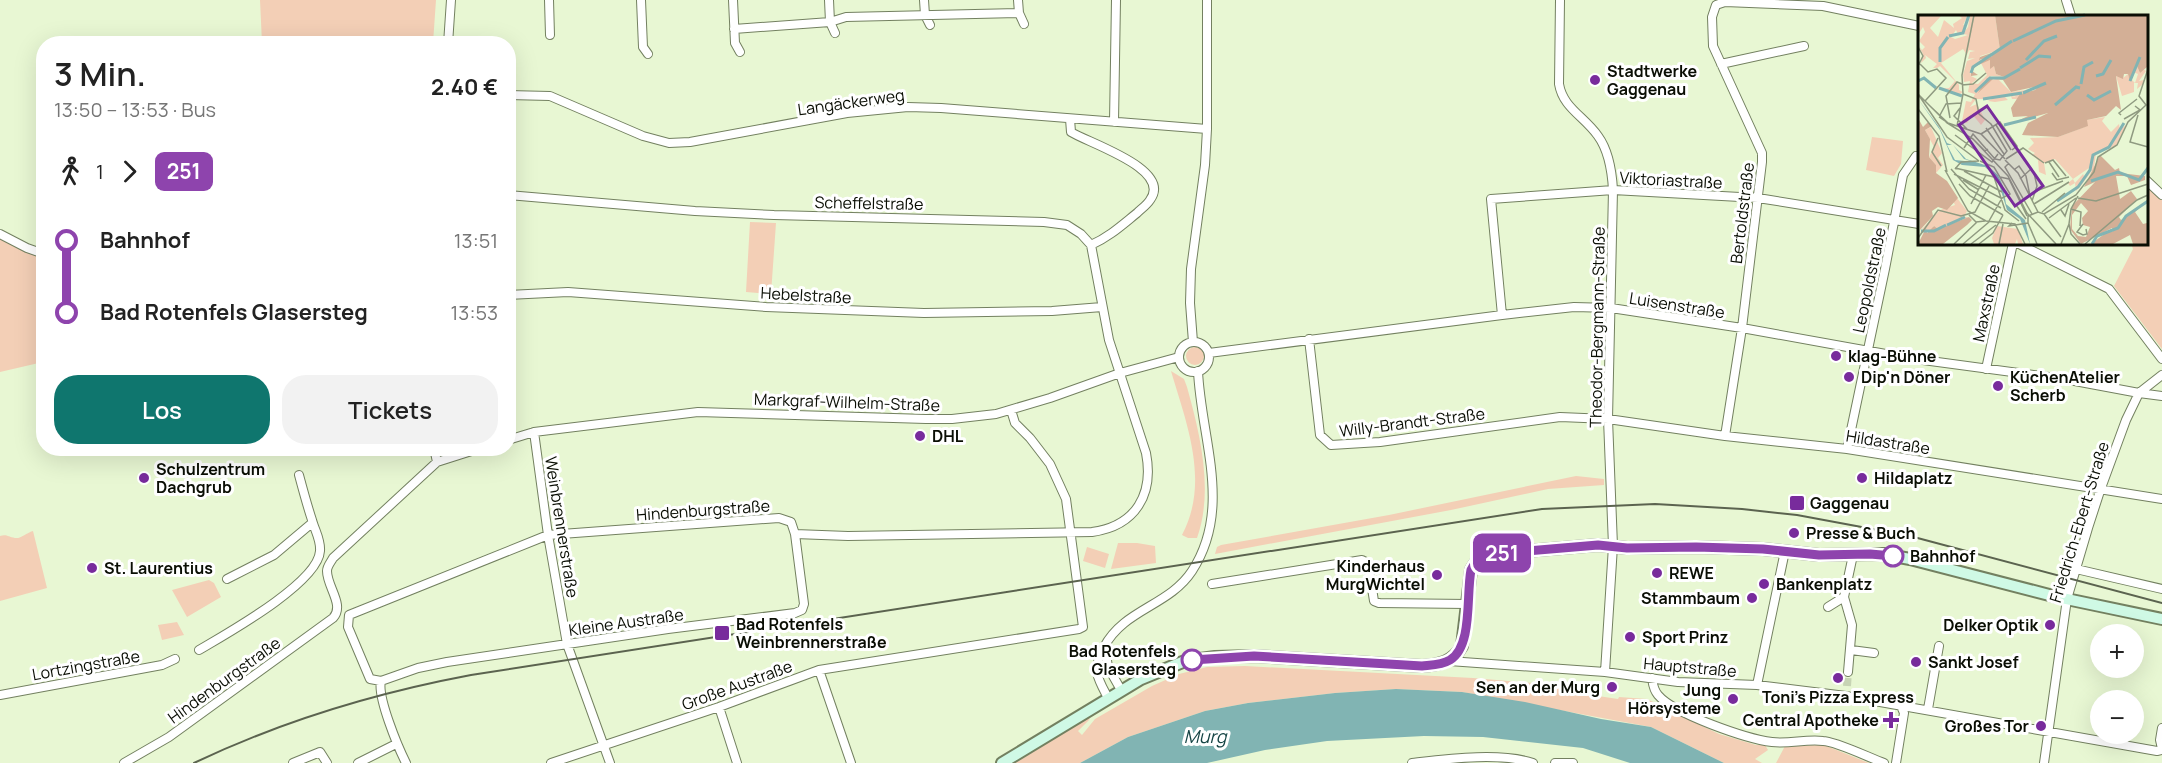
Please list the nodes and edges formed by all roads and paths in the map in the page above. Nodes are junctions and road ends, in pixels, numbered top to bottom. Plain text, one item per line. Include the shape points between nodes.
1 (451, 0) edge
2 (549, 0) edge
3 (641, 0) edge
4 (733, 0) edge
5 (829, 0) edge
6 (924, 0) edge
7 (1018, 0) edge
8 (1116, 0) edge
9 (1207, 0) edge
10 (1560, 0) edge
11 (2066, 0) edge
12 (1738, 1) edge
13 (1019, 13) junction
14 (925, 15) junction
15 (2071, 15) edge
16 (830, 21) junction
17 (1024, 24) dead end
18 (930, 25) dead end
19 (1918, 26) edge
20 (734, 29) junction
21 (835, 33) dead end
22 (550, 35) dead end
23 (449, 36) edge
24 (1804, 46) dead end
25 (740, 52) dead end
26 (648, 54) dead end
27 (1721, 64) junction
28 (516, 95) edge
29 (1070, 119) junction
30 (1114, 123) junction
31 (1207, 129) junction
32 (1916, 156) dead end
33 (2147, 182) edge
34 (1613, 190) junction
35 (2162, 195) edge
36 (516, 196) edge
37 (1758, 198) junction
38 (1895, 220) junction
39 (1918, 224) edge
40 (0, 234) edge
41 (1091, 244) junction
42 (2015, 244) edge
43 (2017, 244) edge
44 (36, 251) edge
45 (516, 294) edge
46 (1102, 307) junction
47 (1611, 308) junction
48 (1502, 315) junction
49 (1742, 328) junction
50 (1309, 339) junction
51 (1193, 342) junction
52 (1867, 351) junction
53 (1209, 353) junction
54 (1179, 357) junction
55 (2162, 360) edge
56 (1986, 369) junction
57 (1198, 371) junction
58 (1120, 373) junction
59 (2162, 375) edge
60 (2139, 393) junction
61 (2162, 396) edge
62 (1011, 410) junction
63 (1608, 419) junction
64 (534, 432) junction
65 (1725, 436) junction
66 (516, 438) edge
67 (1847, 449) junction
68 (436, 456) edge
69 (456, 456) edge
70 (437, 462) junction
71 (299, 475) dead end
72 (2101, 488) junction
73 (2162, 499) edge
74 (312, 523) junction
75 (1070, 532) junction
76 (795, 534) junction
77 (548, 535) junction
78 (1613, 546) junction
79 (1785, 551) junction
80 (1853, 555) junction
81 (2076, 569) junction
82 (227, 579) dead end
83 (1212, 584) dead end
84 (2162, 589) edge
85 (1844, 597) junction
86 (2067, 599) junction
87 (1468, 604) junction
88 (1828, 606) dead end
89 (2162, 619) edge
90 (567, 644) junction
91 (1105, 645) junction
92 (1938, 646) dead end
93 (199, 650) dead end
94 (1851, 650) junction
95 (1874, 653) dead end
96 (175, 659) dead end
97 (1449, 661) junction
98 (819, 670) junction
99 (1605, 672) junction
100 (1848, 672) tunnel mouth
101 (1652, 678) junction
102 (381, 681) junction
103 (1757, 685) junction
104 (1847, 686) tunnel mouth
105 (1121, 690) junction
106 (0, 695) edge
107 (1846, 696) junction
108 (1108, 698) junction
109 (1901, 706) junction
110 (719, 707) junction
111 (1928, 709) junction
112 (2162, 728) edge
113 (2049, 730) junction
114 (396, 744) junction
115 (603, 746) junction
116 (2162, 749) edge
117 (1442, 761) edge
118 (124, 763) edge
119 (293, 763) edge
120 (327, 763) edge
121 (358, 763) edge
122 (406, 763) edge
123 (551, 763) edge
124 (610, 763) edge
125 (737, 763) edge
126 (851, 763) edge
127 (1002, 763) edge
128 (1412, 763) edge
129 (1533, 763) edge
130 (1555, 763) edge
131 (1573, 763) edge
132 (1884, 763) edge
133 (1896, 763) edge
134 (2044, 763) edge

1 - 23 street
2 - 22 street
3 - 26 street via 643,47
4 - 20 street
5 - 16 street
6 - 14 street
7 - 13 street
8 - 30 street
9 - 31 street
10 - 34 street, Theodor-Bergmann-Straße via 1561,96 1599,138 1611,169
11 - 15 street
12 - 19 street via 1823,6
12 - 27 street, Bertoldstraße via 1716,4 1712,12 1711,37
13 - 14 street
13 - 17 street
14 - 16 street via 846,16
14 - 18 street
16 - 20 street
16 - 21 street
20 - 25 street
24 - 27 street
27 - 37 street, Bertoldstraße via 1762,153
28 - 29 street, Langäckerweg via 550,96 643,136 669,142 908,107
29 - 30 street, Langäckerweg
29 - 41 street via 1071,132 1138,165 1154,188 1152,199 1144,207 1113,233
30 - 31 street, Langäckerweg
31 - 51 street via 1191,269
32 - 38 street, Leopoldstraße via 1903,175
33 - 35 street
34 - 37 street, Viktoriastraße
34 - 47 street, Theodor-Bergmann-Straße
34 - 48 street, Viktoriastraße via 1491,199
36 - 41 street, Scheffelstraße via 774,215 1044,222 1067,225
37 - 38 street, Viktoriastraße
37 - 49 street, Bertoldstraße
38 - 39 street, Viktoriastraße
38 - 52 street, Leopoldstraße
40 - 44 street
41 - 46 street
42 - 56 street, Maxstraße
43 - 55 street via 2109,289
45 - 46 street, Hebelstraße via 568,292 924,314
46 - 58 street
47 - 48 street, Luisenstraße via 1574,307
47 - 49 street, Luisenstraße
47 - 63 street, Theodor-Bergmann-Straße
48 - 50 street, Luisenstraße
49 - 52 street, Luisenstraße
49 - 65 street, Bertoldstraße
50 - 53 street, Luisenstraße
50 - 63 street, Willy-Brandt-Straße via 1320,435 1331,446 1560,417
51 - 53 street via 1203,345
51 - 54 street via 1183,346
52 - 56 street, Luisenstraße
52 - 67 street, Leopoldstraße
53 - 57 street via 1207,364
54 - 57 street via 1185,369
54 - 58 street, Markgraf-Wilhelm-Straße
56 - 60 street, Luisenstraße via 2064,378
57 - 91 street via 1214,483 1208,535 1200,557 1181,584 1126,620
58 - 62 street, Markgraf-Wilhelm-Straße
58 - 75 street via 1146,453 1150,471 1147,489 1134,511 1116,524 1098,531
59 - 60 street, Friedrich-Ebert-Straße
60 - 61 street, Luisenstraße
60 - 72 street, Friedrich-Ebert-Straße
62 - 64 street, Markgraf-Wilhelm-Straße via 952,419 698,412
62 - 75 street via 1015,423 1050,464 1066,499
63 - 65 street, Hildastraße
63 - 78 street, Theodor-Bergmann-Straße
64 - 66 street, Markgraf-Wilhelm-Straße
64 - 77 street, Weinbrennerstraße
65 - 67 street, Hildastraße
67 - 72 street, Hildastraße
68 - 70 street
69 - 70 street
70 - 118 street, Hindenburgstraße via 329,564 327,573 337,614 169,737
71 - 74 street
72 - 73 street, Hildastraße
72 - 81 street, Friedrich-Ebert-Straße
74 - 82 street via 273,555
74 - 93 street via 320,542 315,565 297,585 262,611
75 - 76 street
75 - 98 street, Große Austraße via 1083,627
76 - 77 street, Hindenburgstraße via 791,522 779,518
76 - 90 street, Kleine Austraße via 802,610
77 - 90 street, Weinbrennerstraße
77 - 102 street, Hindenburgstraße via 349,615 348,627 370,679
78 - 79 street
78 - 87 street via 1538,549 1481,557 1471,570
78 - 99 street, Theodor-Bergmann-Straße
79 - 80 street
79 - 103 street
80 - 85 street
80 - 86 street via 1883,554 1910,559
81 - 84 street
81 - 86 street, Friedrich-Ebert-Straße
83 - 87 street via 1362,560 1368,563 1371,593 1378,603
85 - 88 street
85 - 94 street via 1852,625
86 - 89 street
86 - 113 street, Friedrich-Ebert-Straße
87 - 97 street via 1462,646
90 - 102 street, Kleine Austraße via 447,662
90 - 115 street, Weinbrennerstraße
91 - 105 street via 1108,667
91 - 108 street via 1097,671
92 - 111 street
94 - 95 street
94 - 100 street
96 - 106 street, Lortzingstraße via 162,665
97 - 99 street, Hauptstraße
97 - 105 street via 1422,666 1254,656 1202,658 1160,669
98 - 110 street, Große Austraße
98 - 126 street
99 - 101 street, Hauptstraße
101 - 103 street, Hauptstraße
101 - 132 street via 1659,697 1714,725 1772,742 1824,740
102 - 114 street
103 - 107 street, Hauptstraße
104 - 107 street
105 - 108 street
107 - 109 street, Hauptstraße
108 - 127 street
109 - 111 street, Hauptstraße
109 - 133 street via 1904,713
110 - 115 street, Große Austraße
110 - 125 street
111 - 113 street, Hauptstraße
112 - 116 street
113 - 116 street, Hauptstraße
113 - 134 street, Friedrich-Ebert-Straße
114 - 121 street
114 - 122 street
115 - 123 street, Große Austraße
115 - 124 street, Weinbrennerstraße
117 - 128 street
117 - 129 street via 1505,758
119 - 120 street via 320,752
130 - 131 street

